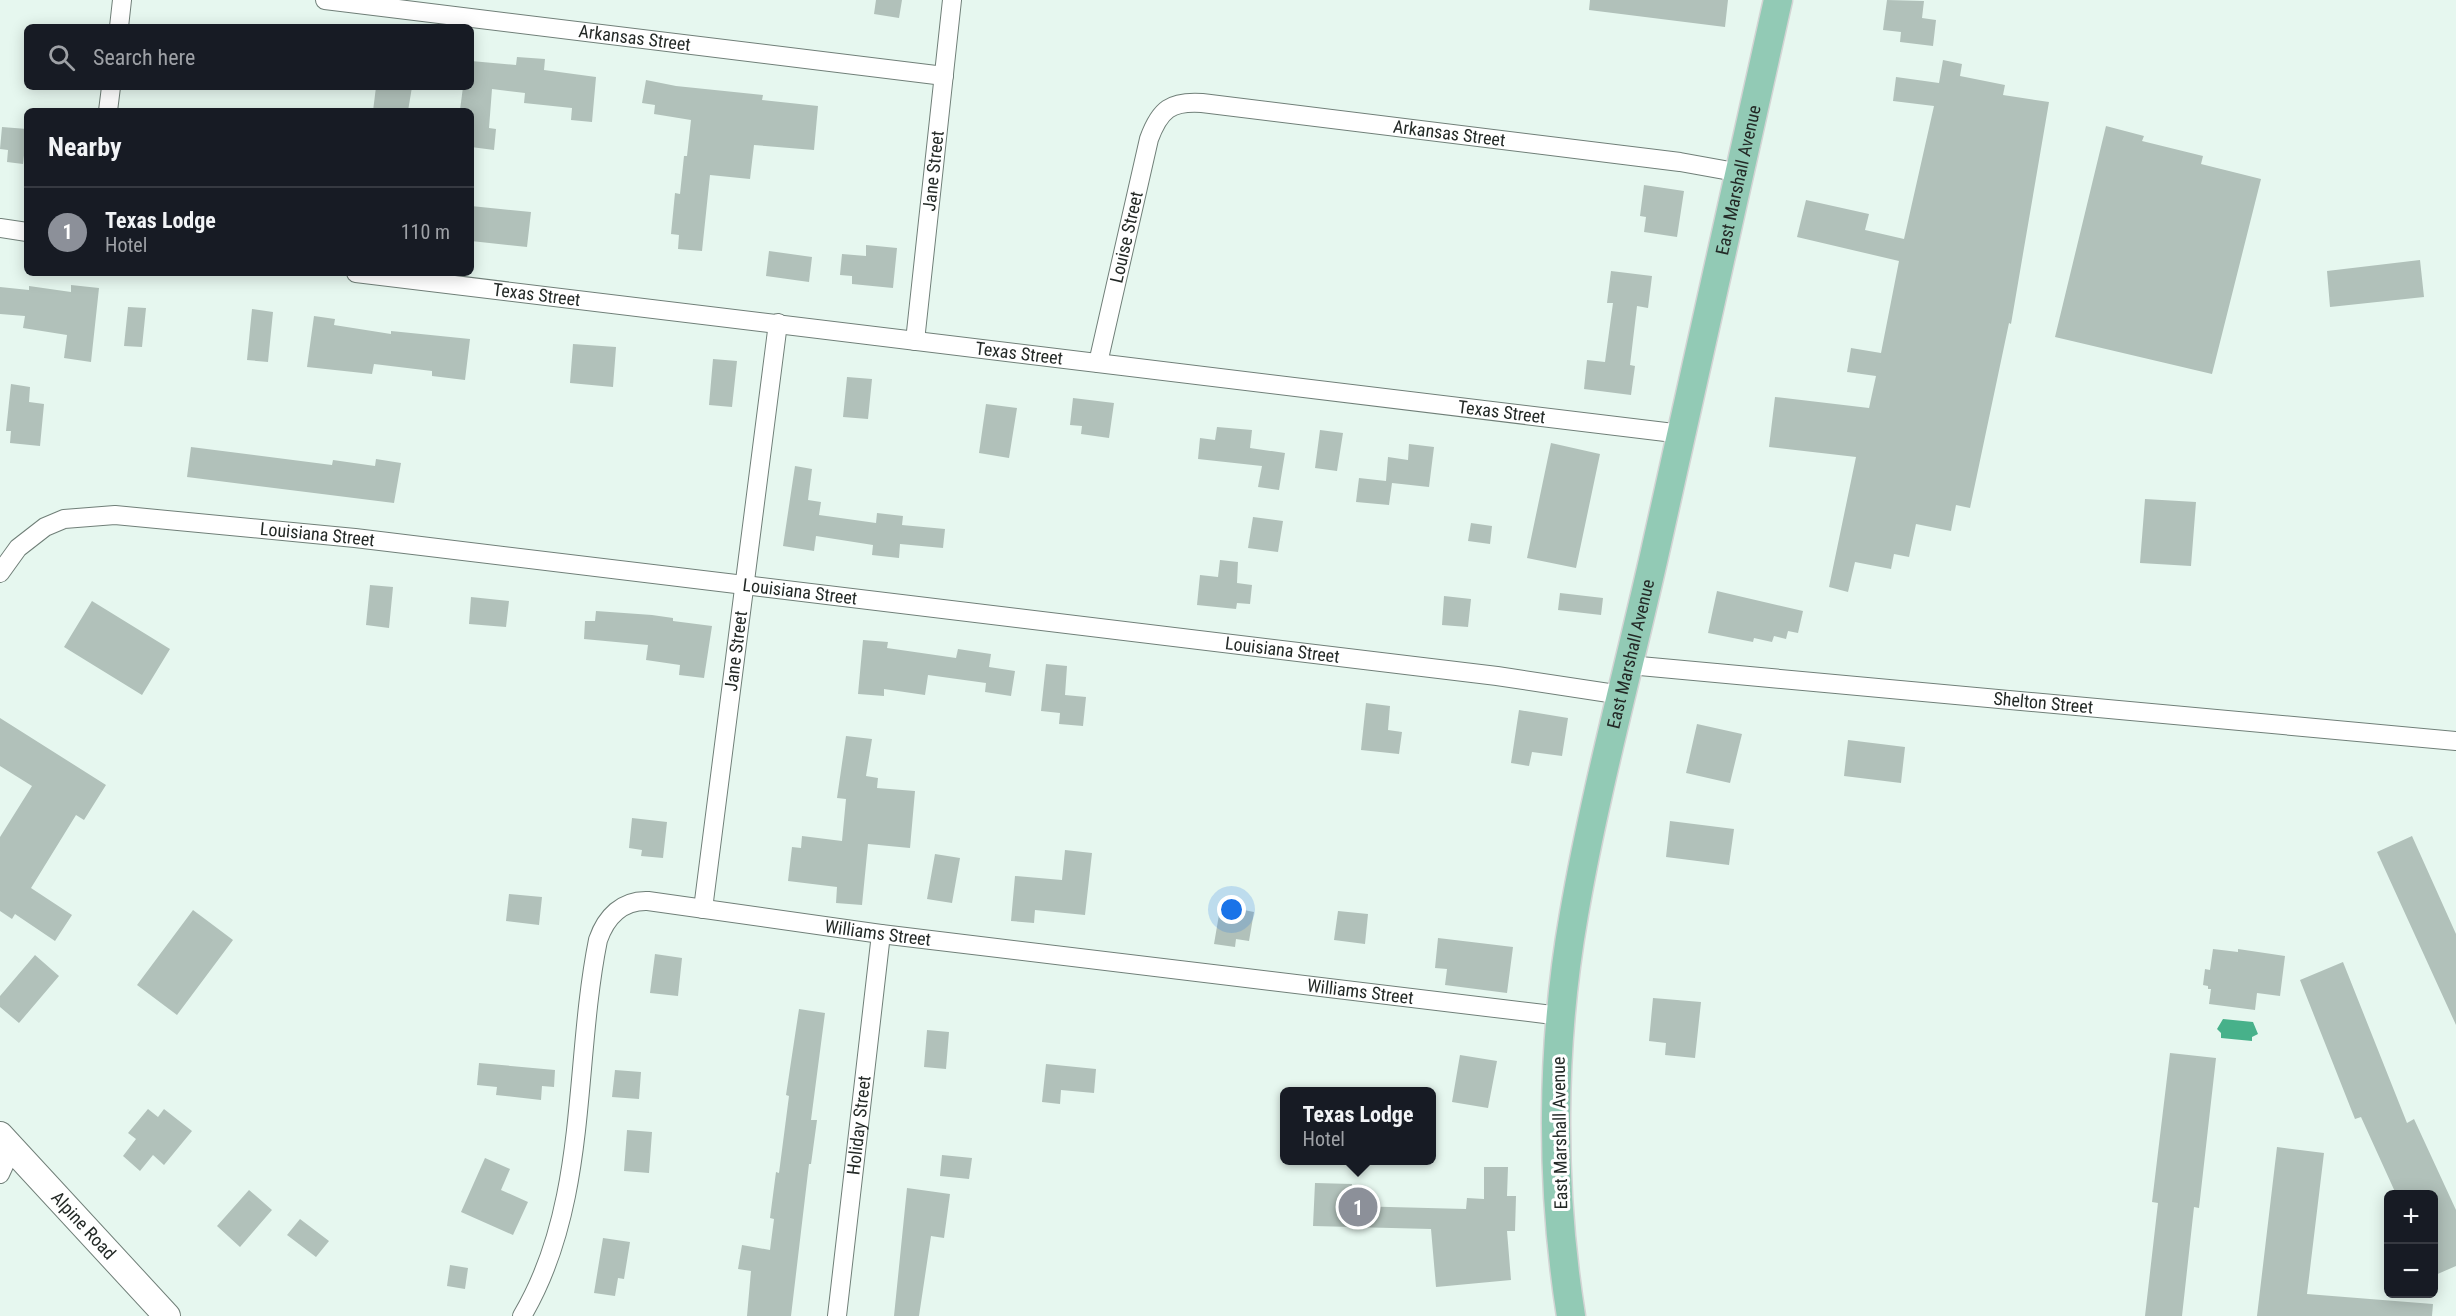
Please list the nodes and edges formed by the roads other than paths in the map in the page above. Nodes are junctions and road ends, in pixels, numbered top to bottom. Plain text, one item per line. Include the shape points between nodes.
1 (122, 0) edge
2 (325, 0) edge
3 (952, 0) edge
4 (1778, 0) edge
5 (119, 24) edge
6 (944, 76) junction
7 (111, 90) edge
8 (108, 108) edge
9 (1162, 113) joint
10 (1741, 173) junction
11 (0, 228) edge
12 (24, 232) edge
13 (381, 276) edge
14 (778, 323) junction
15 (915, 341) junction
16 (1098, 363) junction
17 (1682, 434) junction
18 (0, 573) edge
19 (746, 586) junction
20 (1629, 665) junction
21 (1622, 695) junction
22 (2456, 741) edge
23 (703, 909) junction
24 (881, 934) junction
25 (1561, 1016) junction
26 (6, 1142) edge
27 (0, 1174) edge
28 (167, 1316) edge
29 (522, 1316) edge
30 (837, 1316) edge
31 (1572, 1316) edge

1 - 5 street
2 - 6 street, Arkansas Street
3 - 6 street, Jane Street
4 - 10 main road, East Marshall Avenue
6 - 15 street, Jane Street
7 - 8 street
9 - 10 street, Arkansas Street via 1175,105 1202,104 1680,162
9 - 16 street, Louise Street via 1149,139
10 - 17 main road, East Marshall Avenue
11 - 12 street
13 - 14 street, Texas Street
14 - 15 street, Texas Street
14 - 19 street, Jane Street
15 - 16 street, Texas Street
16 - 17 street, Texas Street
17 - 20 main road, East Marshall Avenue
18 - 19 street, Louisiana Street via 18,548 45,527 64,519 115,515 354,538
19 - 21 street, Louisiana Street via 1485,674
19 - 23 street, Jane Street
20 - 21 main road, East Marshall Avenue
20 - 22 street, Shelton Street
21 - 25 main road, East Marshall Avenue via 1588,841
23 - 24 street, Williams Street
23 - 29 street, Williams Street via 631,902 610,916 601,931 564,1207 545,1268
24 - 25 street, Williams Street
24 - 30 street, Holiday Street
25 - 31 main road, East Marshall Avenue via 1557,1148
26 - 27 street
26 - 28 main road, Alpine Road

